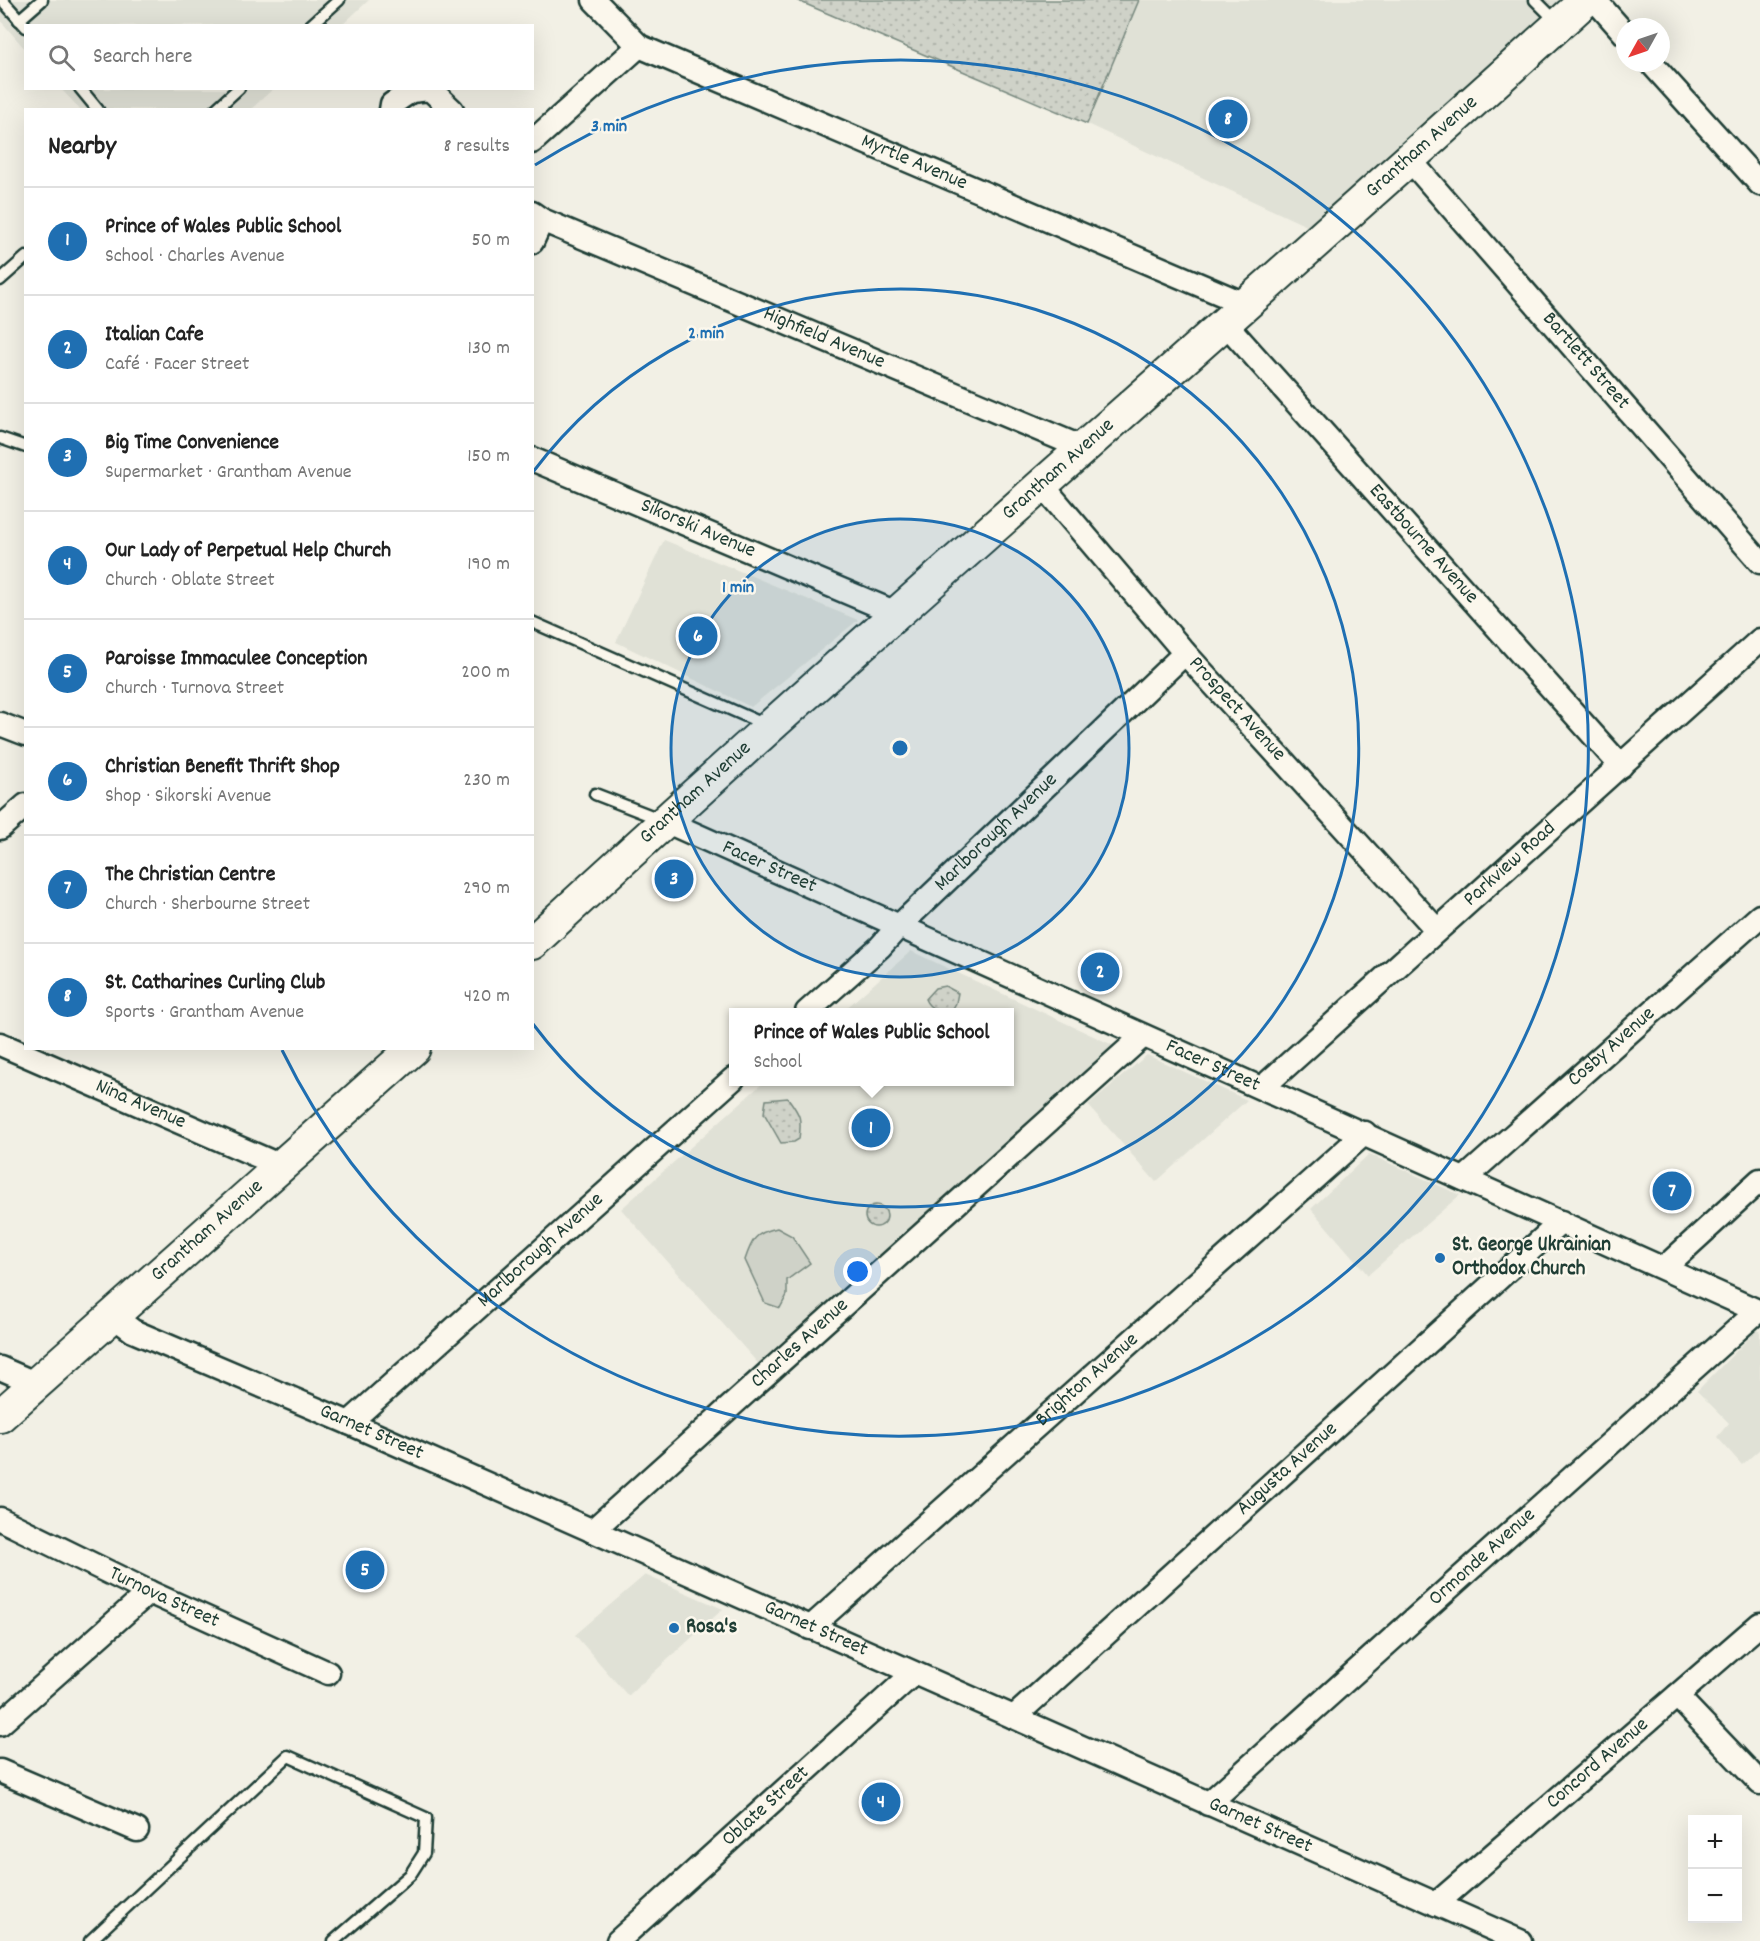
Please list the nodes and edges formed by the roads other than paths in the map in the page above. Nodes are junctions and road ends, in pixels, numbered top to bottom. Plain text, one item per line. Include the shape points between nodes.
1 (2, 0) edge
2 (42, 0) edge
3 (339, 0) edge
4 (594, 0) edge
5 (1535, 0) edge
6 (1586, 0) edge
7 (1595, 0) edge
8 (22, 23) edge
9 (312, 24) edge
10 (1559, 24) junction
11 (1616, 24) edge
12 (639, 46) junction
13 (1659, 72) edge
14 (82, 90) edge
15 (237, 90) edge
16 (430, 90) edge
17 (430, 90) edge
18 (96, 108) edge
19 (217, 108) edge
20 (391, 108) edge
21 (450, 108) edge
22 (534, 140) edge
23 (1410, 159) junction
24 (1760, 184) edge
25 (537, 216) edge
26 (534, 232) edge
27 (24, 259) edge
28 (0, 280) edge
29 (1236, 314) junction
30 (0, 438) edge
31 (24, 446) edge
32 (1083, 448) junction
33 (534, 460) edge
34 (1042, 484) junction
35 (1760, 562) edge
36 (896, 613) junction
37 (534, 623) edge
38 (1760, 640) edge
39 (1185, 653) junction
40 (0, 724) edge
41 (769, 726) junction
42 (24, 733) edge
43 (1621, 766) junction
44 (595, 794) dead end
45 (24, 807) edge
46 (665, 821) junction
47 (0, 828) edge
48 (1760, 916) edge
49 (899, 926) junction
50 (1436, 929) junction
51 (534, 941) edge
52 (811, 1008) edge
53 (1143, 1036) junction
54 (0, 1044) edge
55 (412, 1050) edge
56 (729, 1083) edge
57 (1262, 1088) junction
58 (1365, 1133) junction
59 (281, 1166) junction
60 (1464, 1179) junction
61 (1760, 1180) edge
62 (1561, 1222) junction
63 (1664, 1268) junction
64 (1759, 1311) edge
65 (113, 1316) junction
66 (0, 1368) edge
67 (37, 1384) junction
68 (0, 1416) edge
69 (349, 1423) junction
70 (0, 1519) edge
71 (592, 1531) junction
72 (149, 1592) junction
73 (1760, 1624) edge
74 (810, 1628) junction
75 (328, 1673) dead end
76 (913, 1674) junction
77 (1677, 1696) junction
78 (1014, 1717) junction
79 (0, 1724) edge
80 (0, 1771) edge
81 (1760, 1783) edge
82 (1208, 1804) junction
83 (137, 1830) dead end
84 (1436, 1904) junction
85 (90, 1941) edge
86 (334, 1941) edge
87 (618, 1941) edge
88 (1520, 1941) edge

1 - 8 lane
2 - 8 lane
3 - 9 lane
4 - 12 street, Myrtle Avenue
5 - 10 lane
6 - 10 street, Grantham Avenue
7 - 11 street
10 - 23 street, Grantham Avenue
12 - 22 street
12 - 29 street, Myrtle Avenue
13 - 24 street
14 - 18 lane
15 - 19 lane
16 - 20 street via 411,91
17 - 21 street
23 - 29 street, Grantham Avenue
23 - 35 street, Bartlett Street
25 - 26 street
25 - 32 street, Highfield Avenue
27 - 28 lane
29 - 32 street, Grantham Avenue
29 - 43 street, Eastbourne Avenue
30 - 31 lane
32 - 34 street, Grantham Avenue
33 - 36 street, Sikorski Avenue
34 - 36 street, Grantham Avenue
34 - 39 street, Prospect Avenue
36 - 41 street, Grantham Avenue
37 - 41 lane
38 - 43 street, Parkview Road
39 - 49 street, Marlborough Avenue
39 - 50 street, Prospect Avenue
40 - 42 street
41 - 46 street, Grantham Avenue
43 - 50 street, Parkview Road
44 - 46 lane
45 - 47 street
46 - 49 street, Facer Street
46 - 51 street, Grantham Avenue
48 - 60 street, Cosby Avenue
49 - 52 street, Marlborough Avenue
49 - 53 street, Facer Street
50 - 57 street, Parkview Road
53 - 57 street, Facer Street
53 - 71 street, Charles Avenue
54 - 59 street, Nina Avenue
55 - 59 street, Grantham Avenue
56 - 69 street, Marlborough Avenue
57 - 58 street, Facer Street
58 - 60 street, Facer Street
58 - 74 street, Brighton Avenue
59 - 65 street, Grantham Avenue
60 - 62 street, Facer Street
61 - 63 street
62 - 63 street, Facer Street
62 - 78 street, Augusta Avenue
63 - 64 street, Facer Street
64 - 82 street, Ormonde Avenue
65 - 67 street, Grantham Avenue
65 - 69 street, Garnet Street via 133,1331
66 - 67 street
67 - 68 street, Grantham Avenue
69 - 71 street, Garnet Street
70 - 72 street, Turnova Street
71 - 74 street, Garnet Street
72 - 75 street, Turnova Street
72 - 79 street
73 - 77 street, Concord Avenue
74 - 76 street, Garnet Street
76 - 78 street, Garnet Street
76 - 87 street, Oblate Street
77 - 81 street
77 - 84 street, Concord Avenue
78 - 82 street, Garnet Street
80 - 83 street
82 - 84 street, Garnet Street
84 - 88 street, Garnet Street
85 - 86 lane via 288,1756 426,1818 424,1853 410,1875

